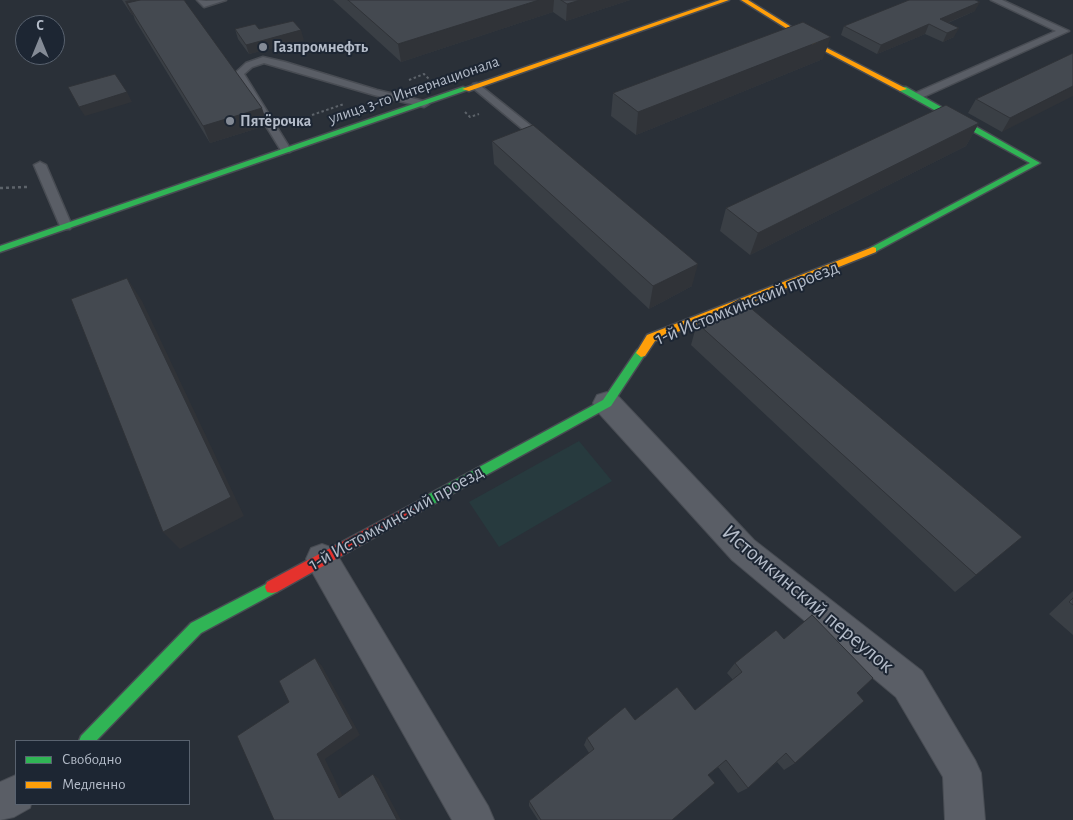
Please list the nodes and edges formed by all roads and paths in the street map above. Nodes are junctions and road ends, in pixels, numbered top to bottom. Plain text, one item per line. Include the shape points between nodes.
1 (201, 0) edge
2 (222, 0) edge
3 (726, 0) edge
4 (744, 0) edge
5 (995, 0) edge
6 (1069, 33) edge
7 (477, 86) junction
8 (917, 96) junction
9 (424, 104) junction
10 (553, 149) edge
11 (286, 150) junction
12 (40, 164) dead end
13 (66, 226) junction
14 (0, 249) edge
15 (607, 402) junction
16 (322, 559) junction
17 (87, 740) edge
18 (15, 795) edge
19 (0, 803) edge
20 (474, 820) edge
21 (965, 820) edge

1 - 2 lane via 204,4
3 - 7 street, улица 3-го Интернационала
4 - 8 street, 1-й Истомкинский проезд via 815,44
5 - 6 lane
6 - 8 lane
7 - 9 street, улица 3-го Интернационала
7 - 10 lane
8 - 15 street, 1-й Истомкинский проезд via 1036,163 862,256 651,338
9 - 11 street, улица 3-го Интернационала
9 - 11 lane via 282,64 264,60 249,64 239,74
11 - 13 street, улица 3-го Интернационала
12 - 13 lane
13 - 14 street, улица 3-го Интернационала
15 - 16 street, 1-й Истомкинский проезд
15 - 21 street, Истомкинский переулок via 743,550 909,684 962,773
16 - 17 street, 1-й Истомкинский проезд via 196,628
16 - 20 street
18 - 19 street

